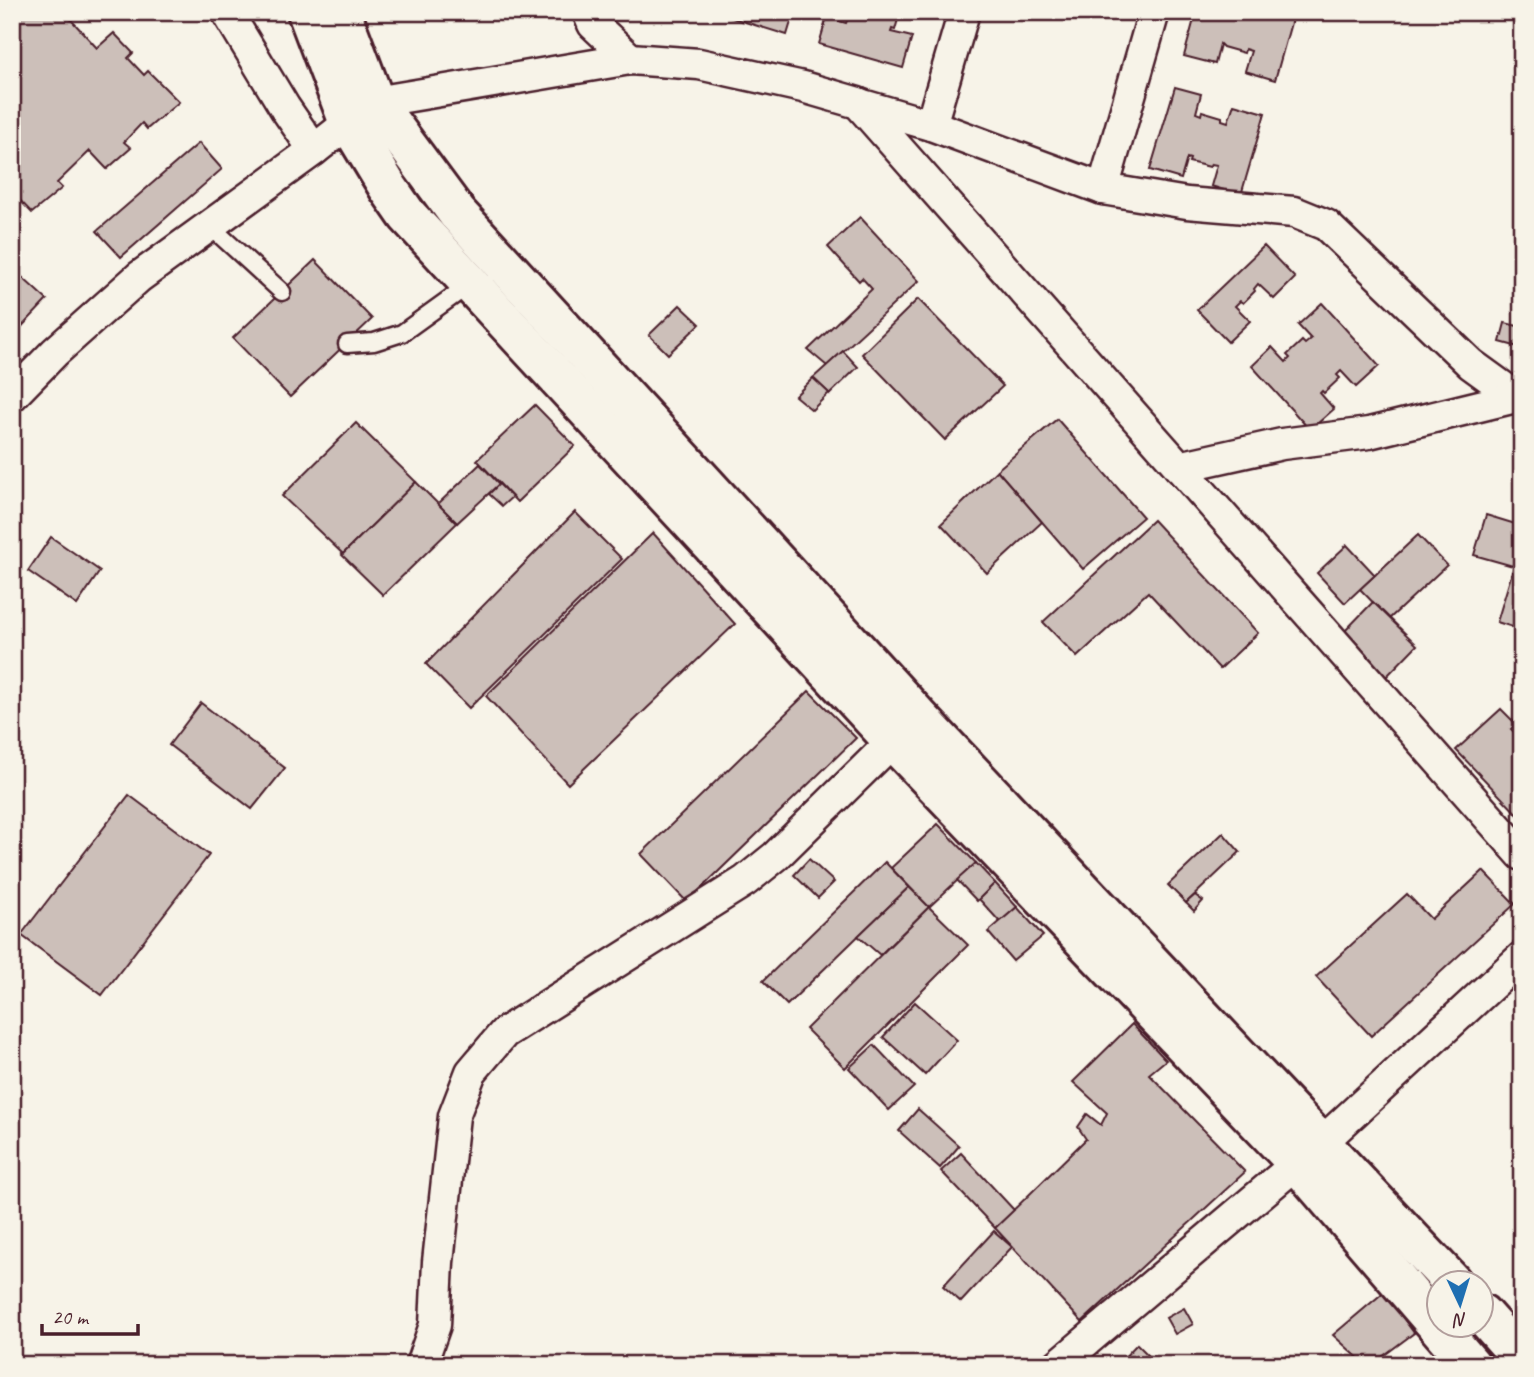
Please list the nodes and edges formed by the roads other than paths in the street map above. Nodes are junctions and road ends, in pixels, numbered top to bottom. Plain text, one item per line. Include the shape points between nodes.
1 (227, 12) edge
2 (307, 12) edge
3 (341, 12) edge
4 (588, 12) edge
5 (964, 12) edge
6 (1154, 12) edge
7 (630, 59) junction
8 (858, 103) junction
9 (362, 112) junction
10 (931, 125) junction
11 (314, 150) junction
12 (1103, 189) junction
13 (210, 226) junction
14 (472, 283) junction
15 (282, 292) dead end
16 (347, 344) dead end
17 (12, 396) edge
18 (1519, 399) edge
19 (649, 448) junction
20 (1179, 467) junction
21 (906, 728) junction
22 (1522, 855) edge
23 (1522, 957) edge
24 (1309, 1153) junction
25 (1436, 1268) edge
26 (1496, 1337) edge
27 (1508, 1356) edge
28 (421, 1365) edge
29 (1058, 1365) edge
30 (1471, 1365) edge

1 - 11 street
2 - 9 street
3 - 9 street
4 - 7 street via 593,24
5 - 10 street
6 - 12 street
7 - 8 street via 711,66
7 - 9 street
8 - 10 street
8 - 20 street
9 - 11 street
9 - 14 street via 389,189 407,215
9 - 19 street via 457,213
10 - 12 street
11 - 13 street
12 - 18 street via 1187,203 1294,212 1326,225 1471,364
13 - 15 lane
13 - 17 street via 139,277
14 - 16 lane via 402,333
14 - 19 street
18 - 20 street via 1369,433 1282,444
19 - 21 street
20 - 22 street
21 - 24 street
21 - 28 street via 745,881 504,1033 471,1072 454,1116 435,1325
23 - 24 street
24 - 25 street
24 - 29 street
24 - 30 street
26 - 27 street

